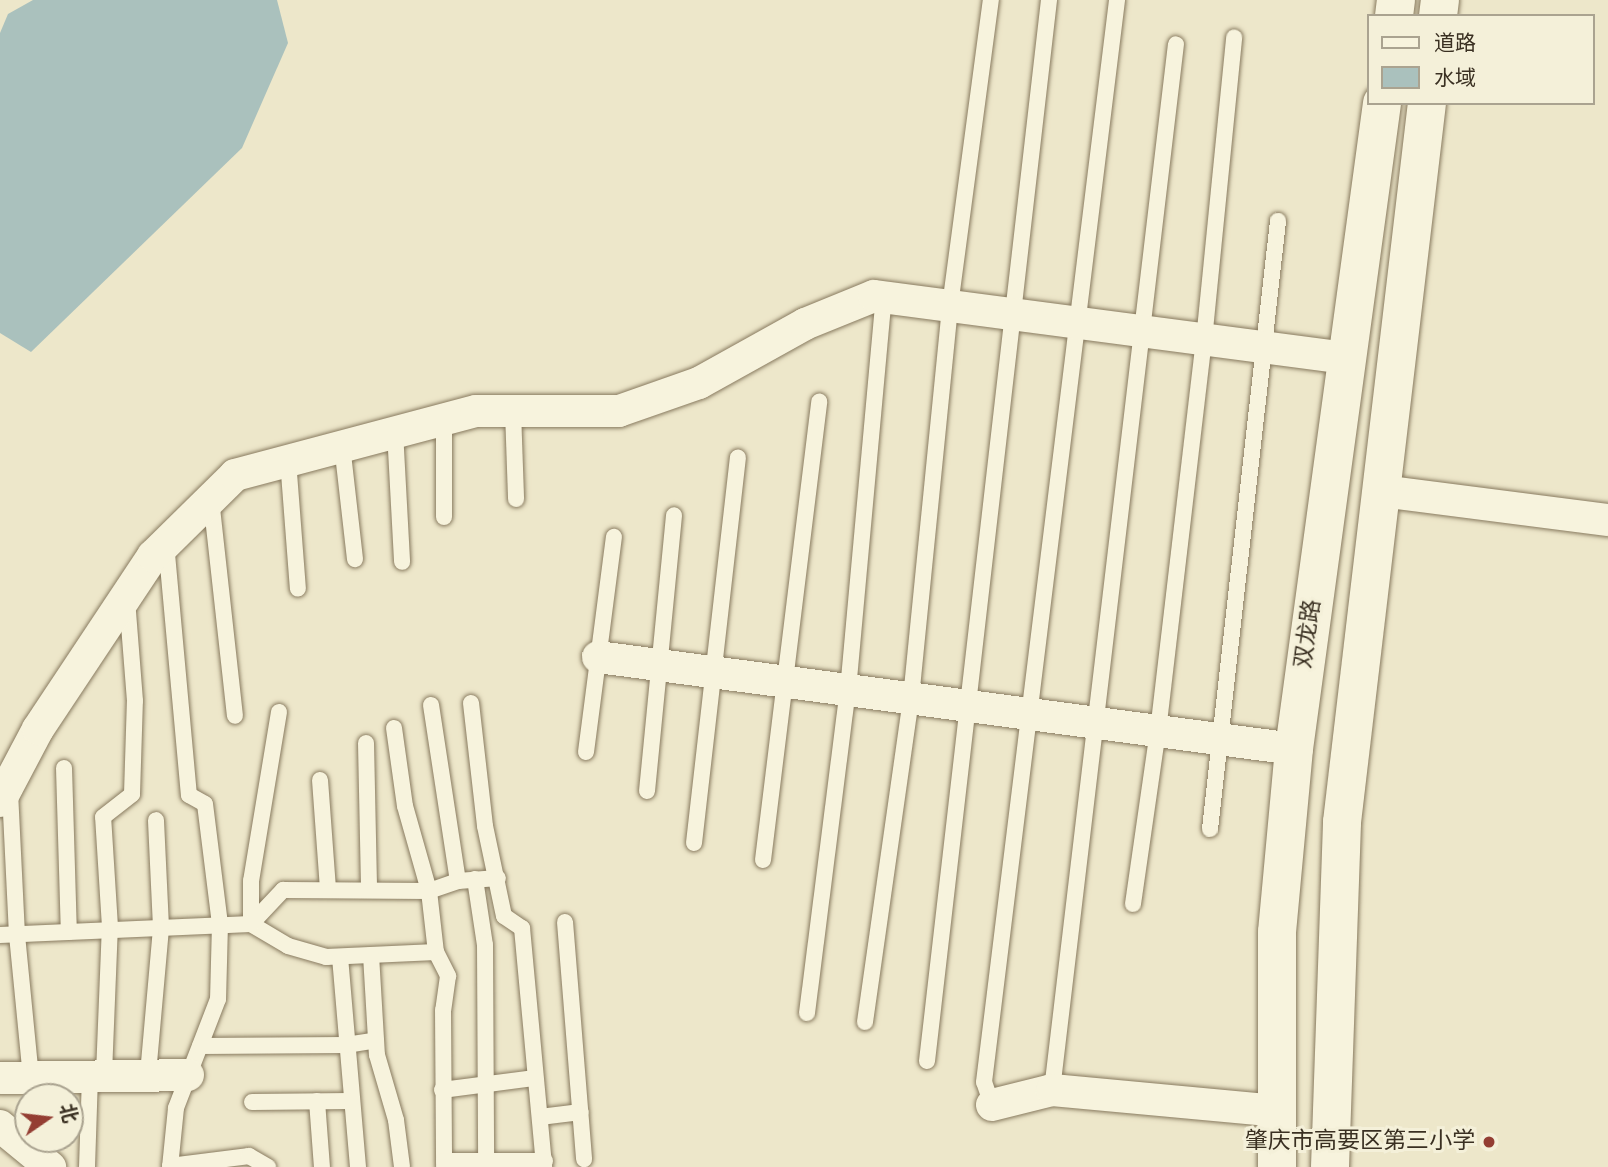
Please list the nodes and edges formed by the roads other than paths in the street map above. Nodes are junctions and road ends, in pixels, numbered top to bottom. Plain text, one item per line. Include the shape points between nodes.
1 (991, 0) edge
2 (1049, 0) edge
3 (1117, 0) edge
4 (1234, 37) dead end
5 (1176, 44) dead end
6 (1382, 105) edge
7 (1427, 105) edge
8 (1278, 221) dead end
9 (884, 297) junction
10 (950, 306) junction
11 (1015, 314) junction
12 (1077, 323) junction
13 (1139, 331) junction
14 (1204, 340) junction
15 (1266, 348) junction
16 (1346, 358) junction
17 (819, 401) dead end
18 (513, 411) junction
19 (444, 419) junction
20 (395, 432) junction
21 (342, 445) junction
22 (738, 457) dead end
23 (288, 460) junction
24 (1381, 491) junction
25 (211, 499) junction
26 (516, 499) dead end
27 (674, 515) dead end
28 (444, 517) dead end
29 (1608, 520) edge
30 (614, 537) dead end
31 (166, 543) junction
32 (355, 559) dead end
33 (402, 562) dead end
34 (298, 589) dead end
35 (127, 595) junction
36 (598, 657) junction
37 (658, 664) junction
38 (716, 672) junction
39 (787, 681) junction
40 (848, 690) junction
41 (911, 698) junction
42 (471, 702) dead end
43 (431, 705) dead end
44 (971, 706) junction
45 (279, 712) dead end
46 (1027, 713) junction
47 (235, 716) dead end
48 (1094, 722) junction
49 (394, 728) dead end
50 (1158, 731) junction
51 (1221, 739) junction
52 (366, 743) dead end
53 (1294, 748) junction
54 (586, 752) dead end
55 (64, 768) dead end
56 (320, 780) dead end
57 (5, 792) edge
58 (647, 792) dead end
59 (156, 820) dead end
60 (1210, 830) dead end
61 (694, 843) dead end
62 (763, 860) dead end
63 (498, 877) junction
64 (475, 879) junction
65 (458, 881) junction
66 (328, 890) junction
67 (369, 890) junction
68 (429, 891) junction
69 (1133, 904) dead end
70 (565, 922) dead end
71 (220, 924) junction
72 (251, 924) junction
73 (161, 927) junction
74 (69, 932) junction
75 (0, 935) edge
76 (17, 935) junction
77 (436, 952) junction
78 (371, 955) junction
79 (340, 957) junction
80 (807, 1013) dead end
81 (865, 1022) dead end
82 (376, 1040) junction
83 (346, 1045) junction
84 (200, 1046) junction
85 (927, 1061) dead end
86 (97, 1074) junction
87 (148, 1074) junction
88 (188, 1075) junction
89 (0, 1078) edge
90 (536, 1078) junction
91 (31, 1079) junction
92 (485, 1084) junction
93 (442, 1090) junction
94 (1052, 1090) junction
95 (317, 1101) junction
96 (350, 1101) junction
97 (252, 1102) dead end
98 (992, 1105) joint
99 (1277, 1111) junction
100 (580, 1112) junction
101 (540, 1117) junction
102 (0, 1126) edge
103 (584, 1159) dead end
104 (444, 1164) edge
105 (486, 1164) edge
106 (545, 1164) edge
107 (170, 1166) edge
108 (50, 1167) edge
109 (87, 1167) edge
110 (268, 1167) edge
111 (321, 1167) edge
112 (358, 1167) edge
113 (401, 1167) edge
114 (1277, 1167) edge
115 (1331, 1167) edge

1 - 10 lane
2 - 11 lane
3 - 12 lane
4 - 14 lane
5 - 13 lane
6 - 16 street, 双龙路
7 - 24 street
8 - 15 lane
9 - 10 street
9 - 18 street via 874,296 816,320 699,383 619,411
9 - 40 lane
10 - 11 street
10 - 41 lane
11 - 12 street
11 - 44 lane
12 - 13 street
12 - 46 lane
13 - 14 street
13 - 48 lane
14 - 15 street
14 - 50 lane
15 - 16 street
15 - 51 lane
16 - 53 street, 双龙路
17 - 39 lane
18 - 19 street via 476,411
18 - 26 lane
19 - 20 street
19 - 28 lane
20 - 21 street
20 - 33 lane
21 - 23 street
21 - 32 lane
22 - 38 lane
23 - 25 street via 235,475
23 - 34 lane
24 - 29 street
24 - 115 street via 1342,822
25 - 31 street
25 - 47 lane
27 - 37 lane
30 - 36 lane
31 - 35 street
31 - 71 lane via 189,795 205,804
35 - 57 street via 38,729
35 - 86 lane via 135,701 132,794 103,817 110,927
36 - 37 street
36 - 54 lane
37 - 38 street
37 - 58 lane
38 - 39 street
38 - 61 lane
39 - 40 street
39 - 62 lane
40 - 41 street
40 - 80 lane
41 - 44 street
41 - 81 lane
42 - 63 lane via 485,826
43 - 65 lane
44 - 46 street
44 - 85 lane
45 - 72 lane via 251,881
46 - 48 street
46 - 98 lane via 984,1082
48 - 50 street
48 - 94 lane
49 - 68 lane via 405,806
50 - 51 street
50 - 69 lane
51 - 53 street
51 - 60 lane
52 - 67 lane
53 - 99 street, 双龙路 via 1277,933
55 - 74 lane
56 - 66 lane
57 - 76 lane
59 - 73 lane
63 - 64 lane
63 - 90 lane via 505,916 522,929
64 - 65 lane
64 - 92 lane via 485,946
65 - 68 lane
66 - 67 lane
66 - 72 lane via 283,890
67 - 68 lane
68 - 77 lane
70 - 100 lane
71 - 72 lane
71 - 73 lane
71 - 84 lane via 218,999
72 - 79 lane via 288,946
73 - 74 lane
73 - 87 lane
74 - 76 lane
75 - 76 lane
76 - 91 lane
77 - 78 lane
77 - 93 lane via 447,976
78 - 79 lane
78 - 82 lane
79 - 83 lane
82 - 83 lane
82 - 113 lane via 396,1120
83 - 84 lane
83 - 96 lane
84 - 88 lane
86 - 87 street
86 - 91 street
86 - 109 lane
87 - 88 street
88 - 107 lane via 176,1108
89 - 91 street
90 - 92 lane
90 - 101 lane
92 - 93 lane
92 - 105 lane
93 - 104 lane
94 - 98 street
94 - 99 street
95 - 96 lane
95 - 97 lane
95 - 111 lane
96 - 112 lane
99 - 114 street, 双龙路
100 - 101 lane
100 - 103 lane
101 - 106 lane
102 - 108 street
104 - 105 lane
105 - 106 lane
107 - 110 lane via 249,1156

